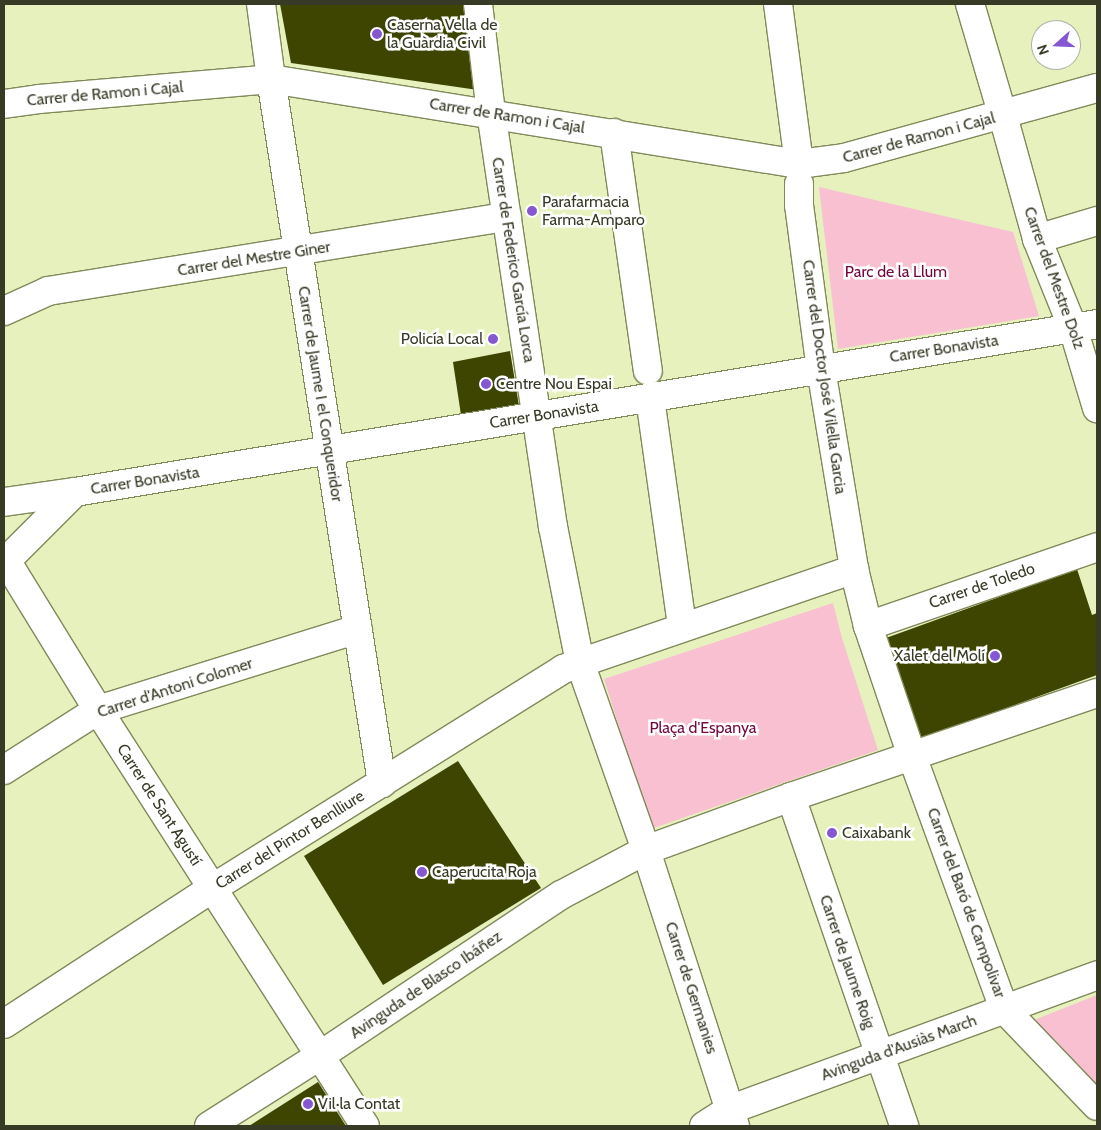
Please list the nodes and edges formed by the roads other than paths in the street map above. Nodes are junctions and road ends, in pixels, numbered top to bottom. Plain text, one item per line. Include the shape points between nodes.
1 (261, 4) edge
2 (478, 4) edge
3 (778, 4) edge
4 (970, 4) edge
5 (271, 79) junction
6 (1097, 88) edge
7 (4, 104) edge
8 (490, 113) junction
9 (1004, 116) junction
10 (614, 133) junction
11 (799, 174) junction
12 (507, 217) junction
13 (1097, 221) edge
14 (1037, 240) junction
15 (298, 252) junction
16 (4, 311) edge
17 (1085, 326) edge
18 (821, 369) junction
19 (649, 385) junction
20 (1097, 408) edge
21 (537, 416) junction
22 (330, 450) junction
23 (75, 492) junction
24 (4, 502) edge
25 (1097, 547) edge
26 (5, 560) edge
27 (854, 569) junction
28 (682, 626) junction
29 (868, 626) junction
30 (358, 629) junction
31 (580, 663) junction
32 (1097, 693) edge
33 (98, 710) junction
34 (912, 756) junction
35 (4, 770) edge
36 (382, 783) junction
37 (790, 797) junction
38 (646, 850) junction
39 (213, 888) junction
40 (1097, 975) edge
41 (1004, 1009) junction
42 (4, 1024) edge
43 (321, 1055) junction
44 (878, 1055) junction
45 (1097, 1106) edge
46 (732, 1118) edge
47 (209, 1126) edge
48 (365, 1126) edge
49 (704, 1126) edge
50 (904, 1126) edge

1 - 5 street, Carrer de Jaume I el Conqueridor
2 - 8 street, Carrer de Federico García Lorca
3 - 11 street, Carrer del Doctor José Vilella Garcia
4 - 9 street, Carrer del Mestre Dolz
5 - 7 street, Carrer de Ramon i Cajal
5 - 8 street, Carrer de Ramon i Cajal
5 - 15 street, Carrer de Jaume I el Conqueridor
6 - 9 street, Carrer de Ramon i Cajal
8 - 10 street, Carrer de Ramon i Cajal
8 - 12 street, Carrer de Federico García Lorca
9 - 11 street, Carrer de Ramon i Cajal via 844,158
9 - 14 street, Carrer del Mestre Dolz
10 - 11 street, Carrer de Ramon i Cajal
10 - 19 street
11 - 18 street, Carrer del Doctor José Vilella Garcia
12 - 15 street, Carrer del Mestre Giner
12 - 21 street, Carrer de Federico García Lorca
13 - 14 street
14 - 17 street, Carrer del Mestre Dolz
15 - 16 street, Carrer del Mestre Giner via 48,291
15 - 22 street, Carrer de Jaume I el Conqueridor
17 - 18 street, Carrer Bonavista
17 - 20 street, Carrer del Mestre Dolz
18 - 19 street, Carrer Bonavista
18 - 27 street, Carrer del Doctor José Vilella Garcia
19 - 21 street, Carrer Bonavista
19 - 28 street
21 - 22 street, Carrer Bonavista
21 - 31 street, Carrer de Federico García Lorca
22 - 23 street, Carrer Bonavista
22 - 30 street, Carrer de Jaume I el Conqueridor
23 - 24 street, Carrer Bonavista
23 - 26 street, Carrer Bonavista
25 - 29 street, Carrer de Toledo
26 - 33 street, Carrer de Sant Agustí
27 - 28 street
27 - 29 street
28 - 31 street
29 - 34 street
30 - 33 street, Carrer d'Antoni Colomer
30 - 36 street, Carrer de Jaume I el Conqueridor
31 - 36 street, Carrer del Pintor Benlliure via 563,669
31 - 38 street
32 - 34 street
33 - 35 street, Carrer d'Antoni Colomer
33 - 39 street, Carrer de Sant Agustí
34 - 37 street
34 - 41 street, Carrer del Baró de Campolivar
36 - 39 street, Carrer del Pintor Benlliure
37 - 38 street
37 - 44 street, Carrer de Jaume Roig
38 - 43 street, Avinguda de Blasco Ibáñez via 561,896
38 - 46 street, Carrer de Germanies
39 - 42 street, Carrer del Pintor Benlliure
39 - 43 street, Carrer de Sant Agustí
40 - 41 street, Avinguda d'Ausiàs March
41 - 44 street, Avinguda d'Ausiàs March
41 - 45 street, Carrer del Baró de Campolivar
43 - 47 street, Avinguda de Blasco Ibáñez
43 - 48 street, Carrer de Sant Agustí
44 - 46 street, Avinguda d'Ausiàs March
44 - 50 street, Carrer de Jaume Roig
46 - 49 street, Avinguda d'Ausiàs March

